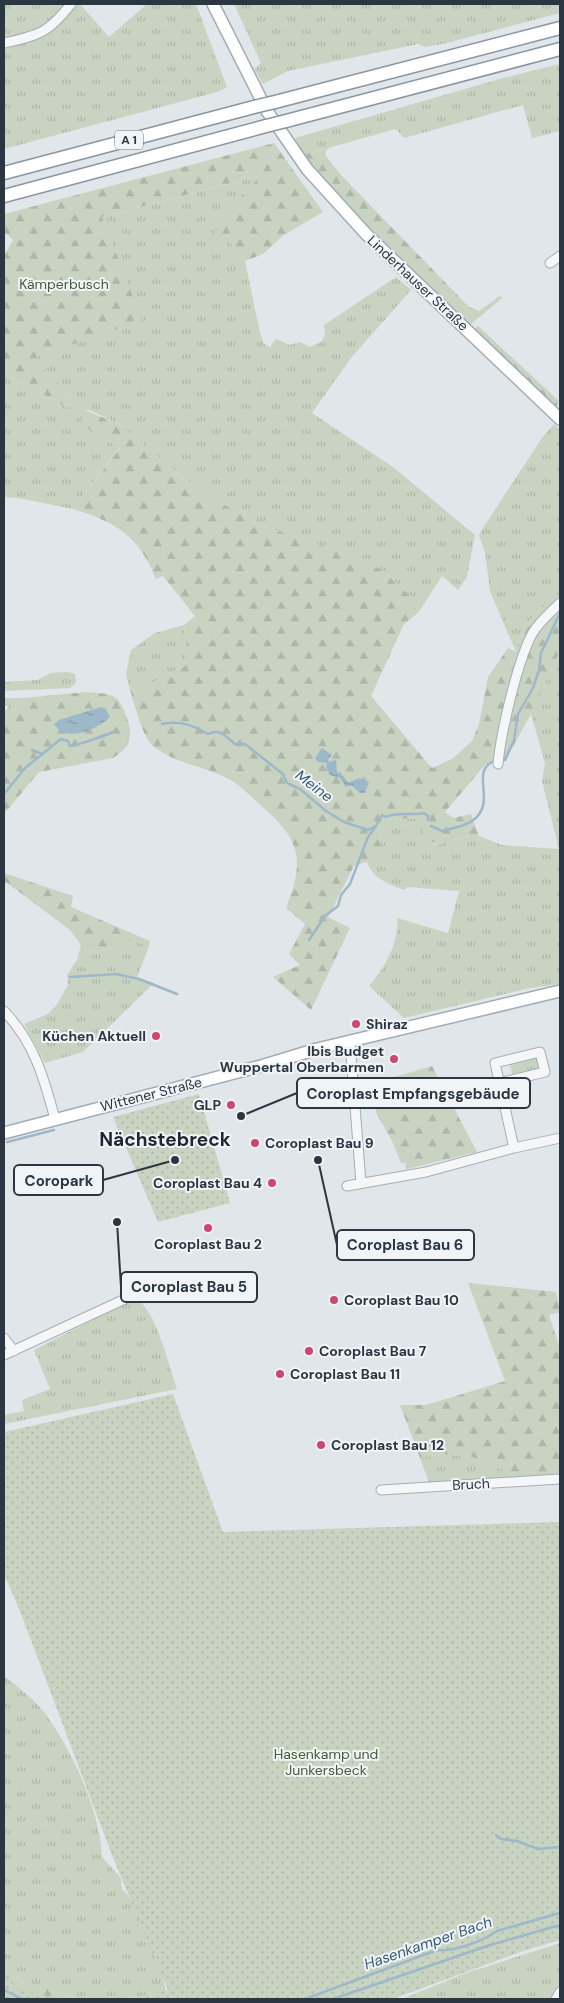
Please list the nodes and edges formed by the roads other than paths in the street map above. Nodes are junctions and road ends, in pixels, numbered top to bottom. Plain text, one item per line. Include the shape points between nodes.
1 (71, 4) edge
2 (213, 4) edge
3 (560, 28) edge
4 (4, 43) edge
5 (560, 48) edge
6 (4, 173) edge
7 (4, 196) edge
8 (560, 256) edge
9 (550, 263) dead end
10 (560, 419) edge
11 (560, 603) edge
12 (498, 764) dead end
13 (560, 992) edge
14 (4, 1011) edge
15 (350, 1043) junction
16 (499, 1083) junction
17 (55, 1119) junction
18 (4, 1132) edge
19 (560, 1138) edge
20 (514, 1148) junction
21 (360, 1183) junction
22 (347, 1186) dead end
23 (140, 1289) dead end
24 (4, 1338) edge
25 (14, 1351) junction
26 (4, 1355) edge
27 (560, 1480) edge
28 (381, 1490) dead end
29 (560, 1992) edge
30 (556, 1999) edge

1 - 4 street via 44,33
2 - 10 main road, Linderhauser Straße via 267,111 307,169 367,235
3 - 6 highway, A 1, bridge
5 - 7 highway, A 1, bridge
8 - 9 street
11 - 12 street via 543,618 525,651
13 - 15 main road, Wittener Straße
14 - 17 street via 34,1053
15 - 17 main road, Wittener Straße
15 - 21 street
16 - 16 street via 494,1063 540,1052 545,1072
16 - 20 street
17 - 18 main road, Wittener Straße
19 - 20 street
20 - 21 street via 426,1172
21 - 22 street
23 - 25 street
24 - 25 street
25 - 26 street
27 - 28 street, Bruch
29 - 30 street

